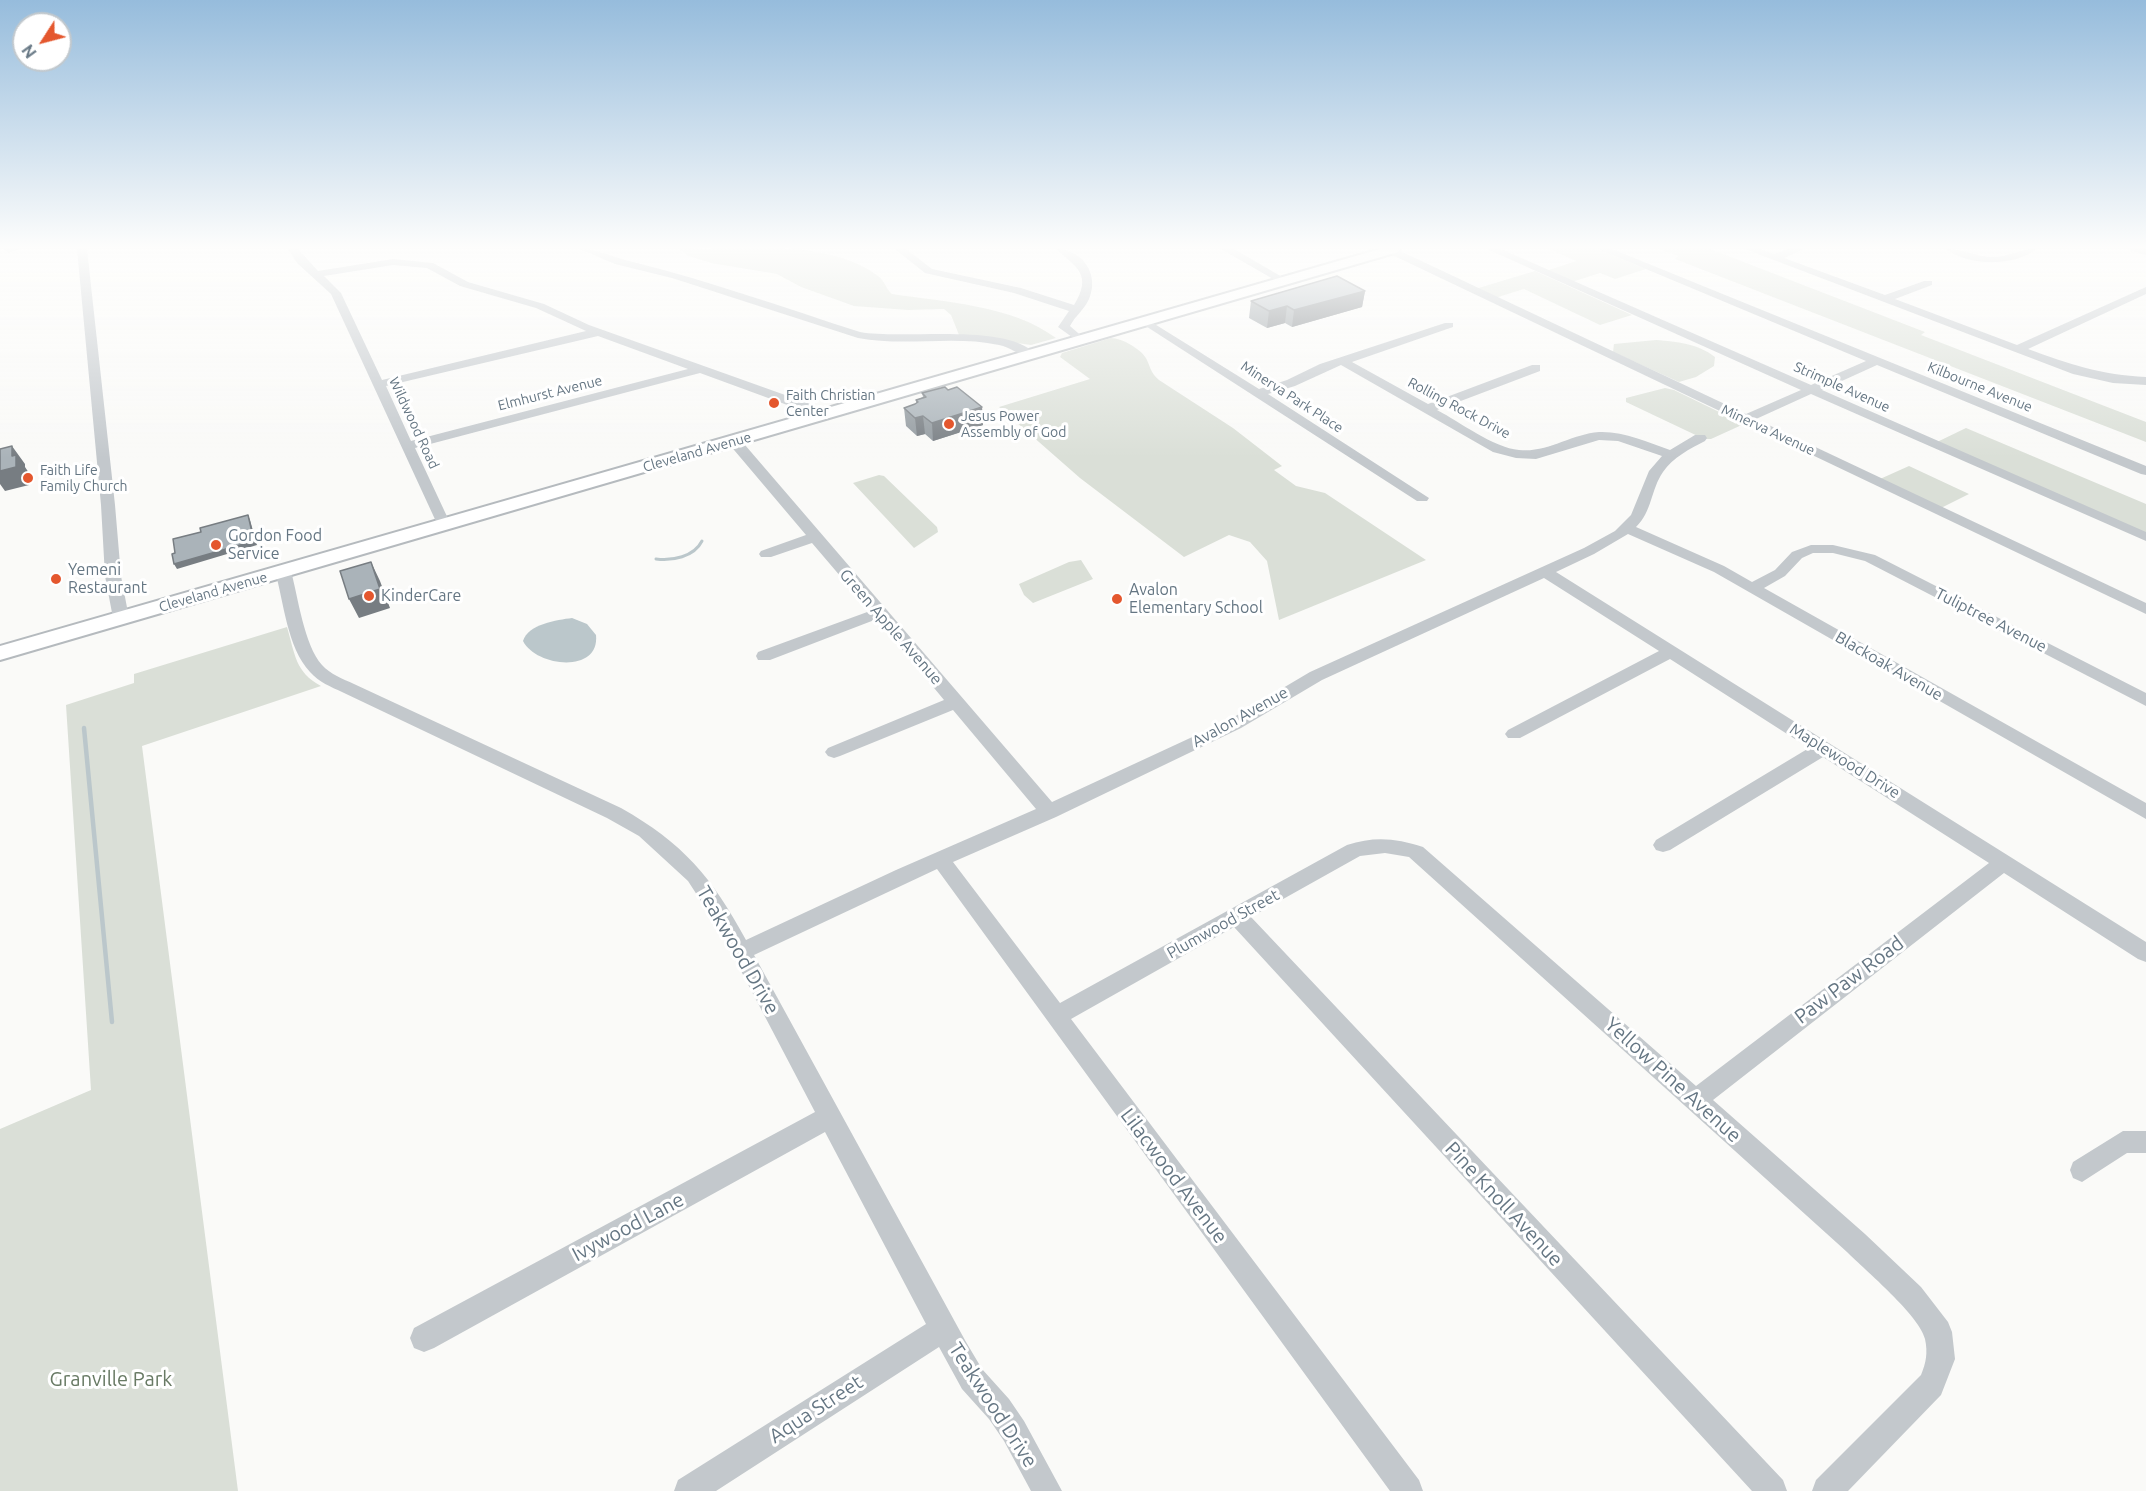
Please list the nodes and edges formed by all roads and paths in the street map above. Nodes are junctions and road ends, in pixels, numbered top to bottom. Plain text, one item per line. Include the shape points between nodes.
1 (88, 319) edge
2 (348, 319) edge
3 (568, 319) edge
4 (807, 319) edge
5 (1069, 319) edge
6 (1153, 319) edge
7 (1536, 319) edge
8 (1651, 319) edge
9 (1772, 319) edge
10 (1937, 319) edge
11 (2084, 319) edge
12 (1145, 321) junction
13 (1449, 325) dead end
14 (598, 332) junction
15 (1079, 339) junction
16 (2017, 349) junction
17 (1030, 354) junction
18 (1342, 361) junction
19 (1876, 361) junction
20 (701, 369) junction
21 (1536, 369) dead end
22 (2146, 381) edge
23 (379, 384) junction
24 (1811, 389) junction
25 (1258, 393) junction
26 (1427, 409) junction
27 (825, 414) junction
28 (1746, 419) junction
29 (1701, 438) dead end
30 (734, 441) junction
31 (407, 446) junction
32 (1671, 455) junction
33 (2146, 471) edge
34 (1422, 498) dead end
35 (444, 525) junction
36 (1627, 528) junction
37 (815, 537) junction
38 (2146, 537) edge
39 (766, 554) dead end
40 (284, 571) junction
41 (1544, 571) junction
42 (1752, 588) junction
43 (2146, 609) edge
44 (879, 613) junction
45 (121, 618) junction
46 (1672, 651) junction
47 (0, 653) edge
48 (764, 656) dead end
49 (2146, 700) edge
50 (956, 702) junction
51 (1514, 734) dead end
52 (1823, 747) junction
53 (834, 752) dead end
54 (1048, 812) junction
55 (2146, 812) edge
56 (1394, 844) joint
57 (1663, 844) dead end
58 (941, 860) junction
59 (2004, 862) junction
60 (1237, 916) junction
61 (740, 952) junction
62 (2146, 953) edge
63 (1056, 1016) junction
64 (1695, 1100) junction
65 (831, 1116) junction
66 (2146, 1142) edge
67 (2082, 1170) dead end
68 (944, 1328) junction
69 (424, 1338) dead end
70 (689, 1491) edge
71 (1047, 1491) edge
72 (1408, 1491) edge
73 (1772, 1491) edge
74 (1827, 1491) edge

1 - 45 street via 114,587
2 - 23 street, Wildwood Road
3 - 14 street
4 - 17 street via 882,339 970,338 1004,342
5 - 15 street via 1064,327
6 - 12 main road, Cleveland Avenue
7 - 28 street, Minerva Avenue
8 - 24 street, Strimple Avenue
9 - 19 street, Kilbourne Avenue
10 - 16 street
11 - 16 street
12 - 15 main road, Cleveland Avenue
12 - 25 street, Minerva Park Place
13 - 18 street
14 - 20 street
14 - 23 street
15 - 17 main road, Cleveland Avenue
16 - 22 street via 2097,377
17 - 27 main road, Cleveland Avenue
18 - 25 street
18 - 26 street, Rolling Rock Drive
19 - 24 street
19 - 33 street, Kilbourne Avenue
20 - 27 street
20 - 31 street, Elmhurst Avenue
21 - 26 street
23 - 31 street, Wildwood Road
24 - 28 street
24 - 38 street, Strimple Avenue
25 - 34 street, Minerva Park Place
26 - 32 street, Rolling Rock Drive via 1498,449 1516,454 1536,455 1598,436 1620,437
27 - 30 main road, Cleveland Avenue
28 - 43 street, Minerva Avenue
29 - 32 street, Avalon Avenue
30 - 35 main road, Cleveland Avenue
30 - 37 street, Green Apple Avenue
31 - 35 street, Wildwood Road
32 - 36 street, Avalon Avenue via 1651,480 1638,517
35 - 40 main road, Cleveland Avenue
36 - 41 street, Avalon Avenue
36 - 42 street, Blackoak Avenue via 1687,553
37 - 39 street
37 - 44 street, Green Apple Avenue
40 - 45 main road, Cleveland Avenue
40 - 61 street, Teakwood Drive via 306,651 322,674 646,831 695,876
41 - 46 street, Maplewood Drive
41 - 54 street, Avalon Avenue via 1316,676 1234,724
42 - 49 street, Tuliptree Avenue via 1811,549 1833,549 1870,558
42 - 55 street, Blackoak Avenue
44 - 48 street
44 - 50 street, Green Apple Avenue
45 - 47 main road, Cleveland Avenue
46 - 51 street
46 - 52 street, Maplewood Drive
50 - 53 street
50 - 54 street, Green Apple Avenue
52 - 57 street
52 - 59 street, Maplewood Drive
54 - 58 street, Avalon Avenue
56 - 60 street, Plumwood Street via 1354,850
56 - 64 street, Yellow Pine Avenue via 1416,852 1432,865
58 - 61 street, Avalon Avenue
58 - 63 street, Lilacwood Avenue
59 - 62 street, Maplewood Drive
59 - 64 street, Paw Paw Road
60 - 63 street, Plumwood Street
60 - 73 street, Pine Knoll Avenue
61 - 65 street, Teakwood Drive
63 - 72 street, Lilacwood Avenue
64 - 74 street, Yellow Pine Avenue via 1912,1296 1938,1332 1941,1359 1931,1385
65 - 68 street, Teakwood Drive
65 - 69 street, Ivywood Lane
66 - 67 street via 2123,1142
68 - 70 street, Aqua Street
68 - 71 street, Teakwood Drive via 972,1379 1014,1431

